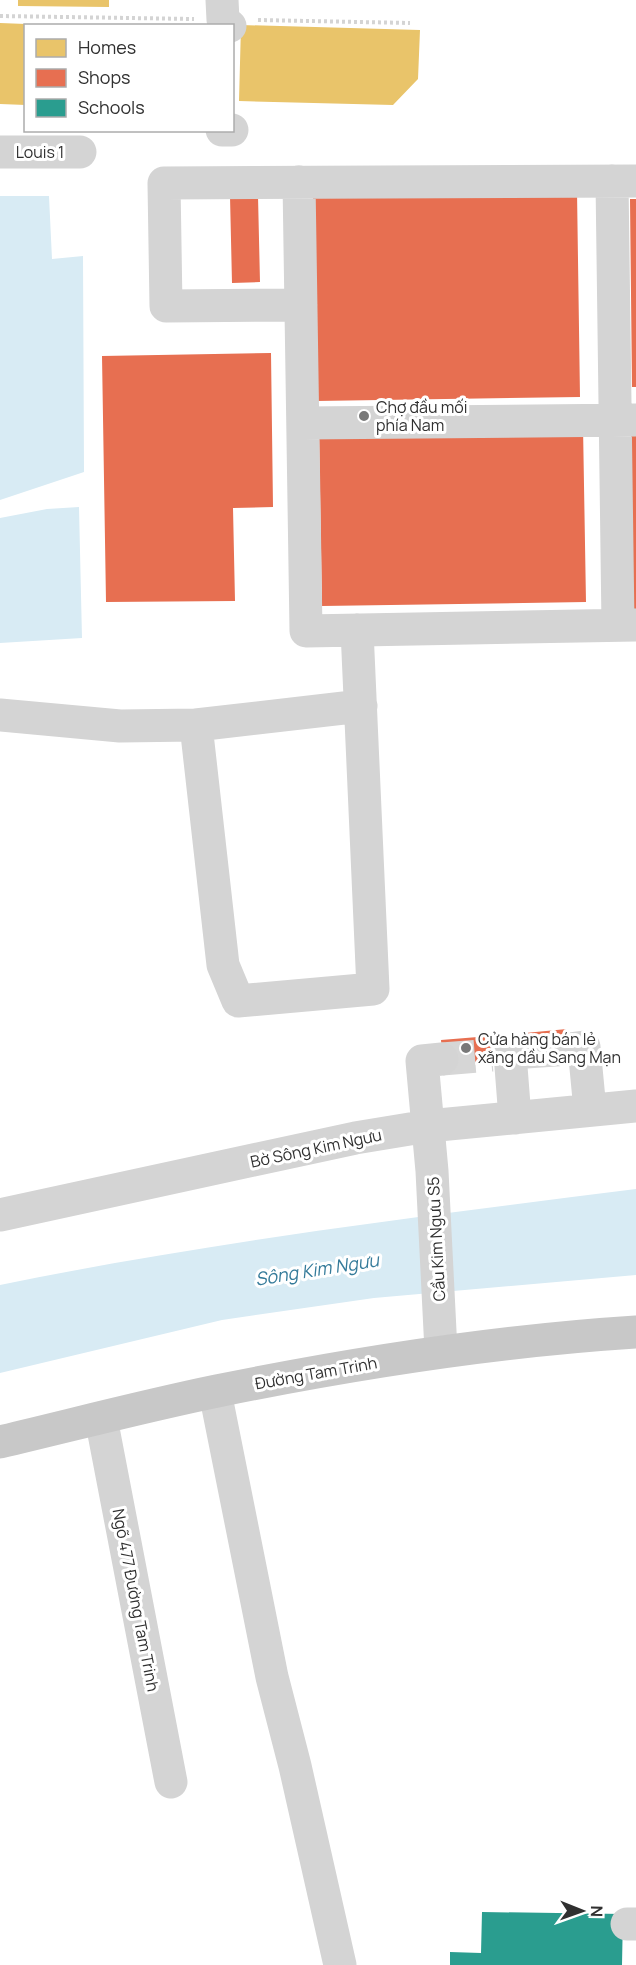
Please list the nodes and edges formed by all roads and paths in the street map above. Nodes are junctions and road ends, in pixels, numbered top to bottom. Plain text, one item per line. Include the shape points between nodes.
1 (66, 145) edge
2 (0, 152) edge
3 (624, 181) edge
4 (299, 182) junction
5 (301, 305) junction
6 (626, 420) edge
7 (303, 423) junction
8 (627, 625) edge
9 (357, 630) junction
10 (361, 706) junction
11 (0, 715) edge
12 (196, 725) junction
13 (569, 1049) tunnel mouth
14 (509, 1054) dead end
15 (442, 1059) tunnel mouth
16 (636, 1106) edge
17 (590, 1110) junction
18 (515, 1118) junction
19 (428, 1126) junction
20 (0, 1215) edge
21 (636, 1332) edge
22 (441, 1352) junction
23 (215, 1392) junction
24 (100, 1418) junction
25 (0, 1442) edge
26 (171, 1782) dead end
27 (340, 1965) edge

1 - 2 street, Louis 1
3 - 4 street
3 - 6 street
4 - 5 street
4 - 5 street via 165,183 166,306
5 - 7 street
6 - 7 street
6 - 8 street
7 - 9 street via 306,631
8 - 9 street
9 - 10 street
10 - 12 street
10 - 12 street via 373,989 238,1001 223,965
11 - 12 street via 120,726
13 - 17 street via 584,1047
14 - 18 street
15 - 19 street, Cầu Kim Ngưu S5 via 422,1061
16 - 17 street, Bờ Sông Kim Ngưu
17 - 18 street, Bờ Sông Kim Ngưu
18 - 19 street, Bờ Sông Kim Ngưu
19 - 20 street, Bờ Sông Kim Ngưu
19 - 22 street, Cầu Kim Ngưu S5
21 - 22 main road, Đường Tam Trinh
22 - 23 main road, Đường Tam Trinh
23 - 24 main road, Đường Tam Trinh
23 - 27 street via 272,1677
24 - 25 main road, Đường Tam Trinh
24 - 26 street, Ngõ 477 Đường Tam Trinh

